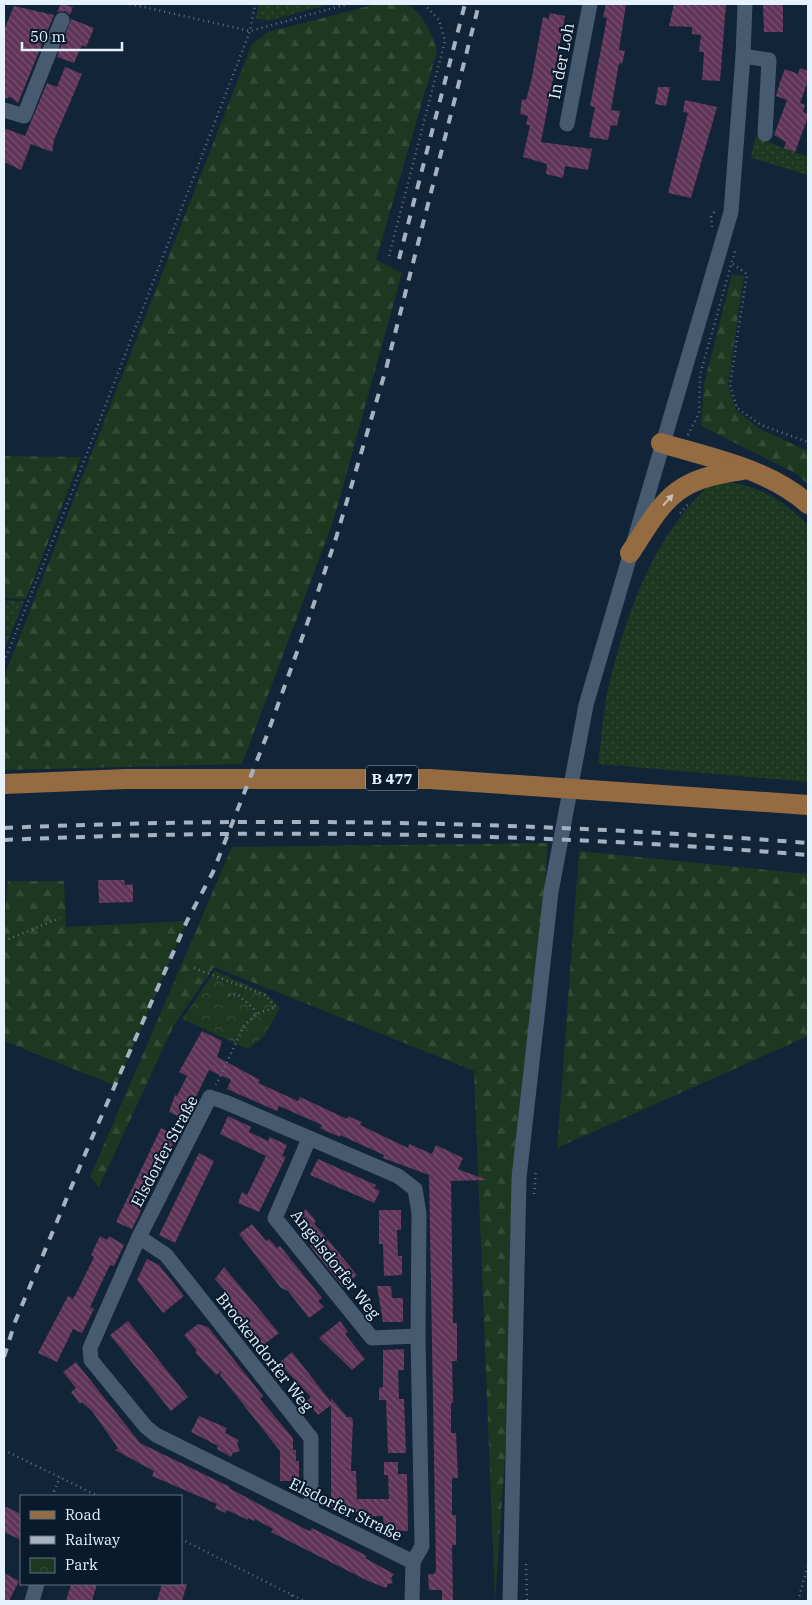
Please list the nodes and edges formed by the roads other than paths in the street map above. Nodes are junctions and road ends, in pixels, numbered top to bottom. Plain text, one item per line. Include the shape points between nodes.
1 (590, 4) edge
2 (745, 4) edge
3 (62, 20) dead end
4 (743, 56) junction
5 (4, 110) edge
6 (567, 124) dead end
7 (765, 134) dead end
8 (662, 443) junction
9 (744, 470) junction
10 (808, 504) edge
11 (630, 553) junction
12 (4, 784) edge
13 (808, 805) edge
14 (309, 1139) junction
15 (139, 1237) junction
16 (418, 1336) junction
17 (311, 1512) junction
18 (413, 1562) junction
19 (37, 1585) edge
20 (32, 1601) edge
21 (412, 1601) edge
22 (510, 1601) edge

1 - 6 street, In der Loh
2 - 4 street
3 - 5 street via 24,116
4 - 7 street via 769,60
4 - 8 street via 731,212
8 - 9 main road
8 - 11 street
9 - 10 main road via 784,485
11 -> 9 main road via 654,516 682,487 701,478
11 - 22 street via 586,705 552,892 519,1178
12 - 13 main road, B 477 via 274,777 430,779
14 - 15 street, Elsdorfer Straße via 210,1097
14 - 16 street, Elsdorfer Straße via 398,1176 415,1189 419,1213
14 - 16 street, Angelsdorfer Weg via 275,1218 372,1338
15 - 17 street, Brockendorfer Weg via 166,1255 311,1438
15 - 17 street, Elsdorfer Straße via 90,1348 91,1360 156,1435
16 - 18 street, Elsdorfer Straße via 422,1546
17 - 18 street, Elsdorfer Straße
18 - 21 street, Elsdorfer Straße
19 - 20 street

